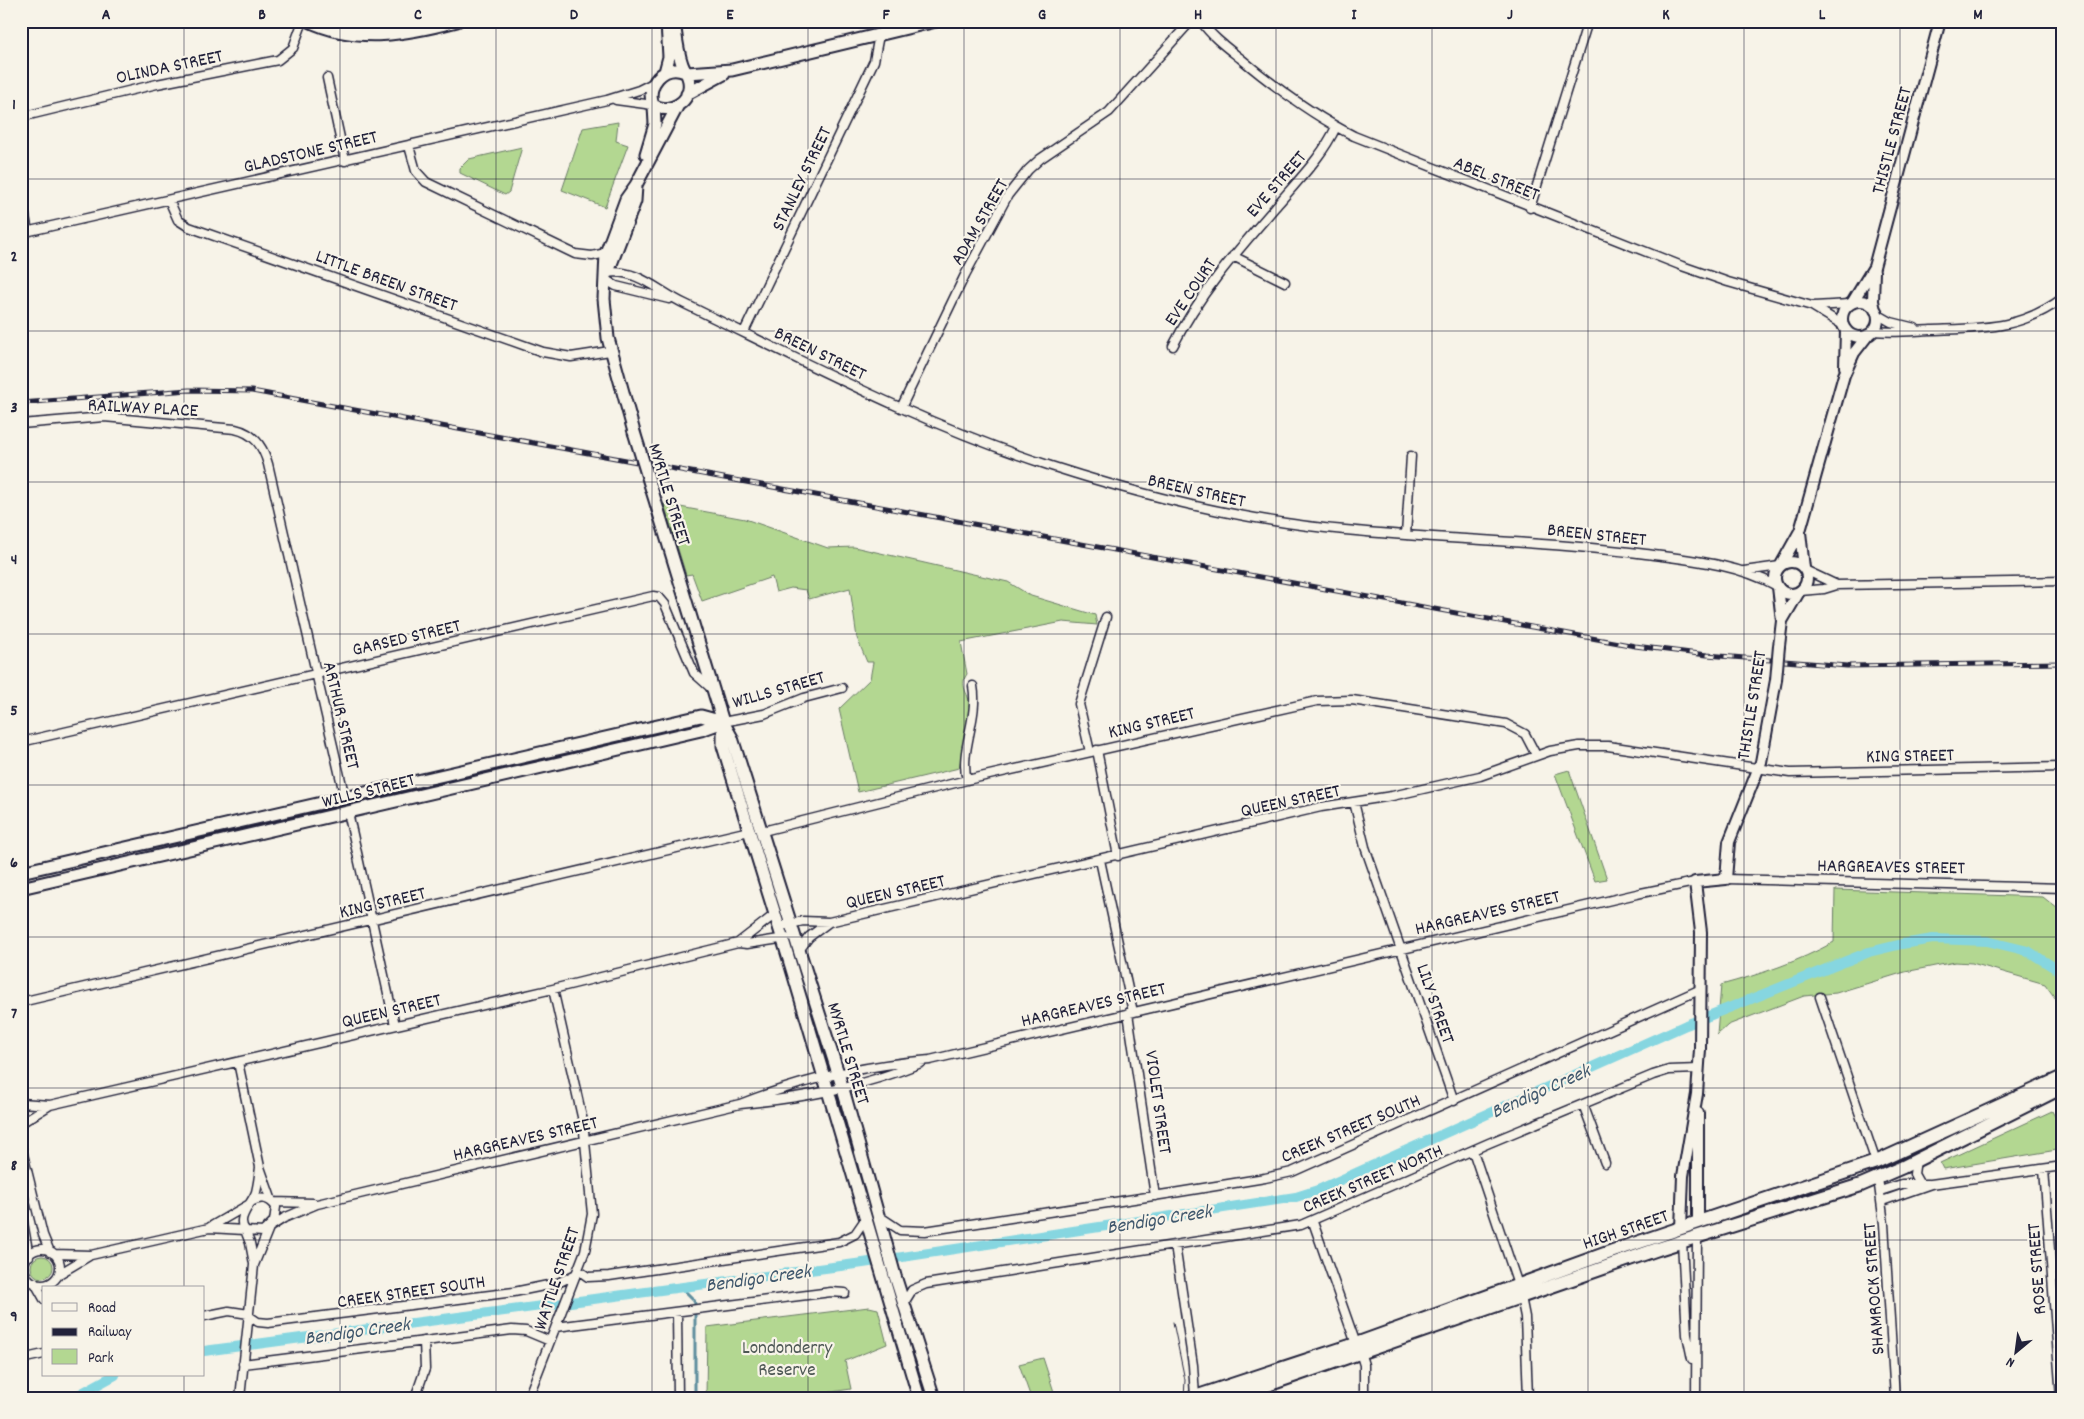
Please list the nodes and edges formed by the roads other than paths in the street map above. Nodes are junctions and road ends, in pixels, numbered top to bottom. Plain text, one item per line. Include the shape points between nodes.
1 (303, 21) edge
2 (309, 21) edge
3 (334, 21) edge
4 (423, 21) edge
5 (457, 21) edge
6 (666, 21) edge
7 (674, 21) edge
8 (936, 21) edge
9 (1191, 21) edge
10 (1201, 21) edge
11 (1588, 21) edge
12 (1940, 21) edge
13 (878, 35) junction
14 (732, 70) junction
15 (665, 72) junction
16 (686, 73) junction
17 (327, 78) dead end
18 (655, 82) junction
19 (687, 94) junction
20 (607, 100) junction
21 (654, 106) junction
22 (677, 107) junction
23 (21, 117) edge
24 (1336, 127) junction
25 (409, 146) junction
26 (345, 160) junction
27 (636, 184) junction
28 (21, 194) edge
29 (169, 200) junction
30 (1530, 208) junction
31 (25, 233) edge
32 (606, 253) junction
33 (1233, 256) junction
34 (1874, 267) junction
35 (606, 277) junction
36 (1286, 282) dead end
37 (2063, 298) edge
38 (678, 301) junction
39 (1851, 304) junction
40 (1812, 306) junction
41 (1876, 312) junction
42 (1844, 327) junction
43 (1927, 330) junction
44 (744, 332) junction
45 (1870, 333) junction
46 (1173, 346) dead end
47 (610, 351) junction
48 (1844, 375) junction
49 (901, 408) junction
50 (21, 424) edge
51 (259, 443) joint
52 (1411, 456) dead end
53 (1800, 531) junction
54 (1406, 535) junction
55 (1781, 565) junction
56 (1804, 569) junction
57 (1744, 571) junction
58 (2063, 581) edge
59 (1837, 585) junction
60 (1778, 586) junction
61 (1799, 591) junction
62 (1106, 617) dead end
63 (1782, 621) junction
64 (316, 673) junction
65 (973, 686) dead end
66 (842, 688) dead end
67 (713, 690) junction
68 (722, 722) junction
69 (21, 742) edge
70 (1093, 751) junction
71 (1536, 756) junction
72 (2063, 767) edge
73 (1759, 769) junction
74 (967, 780) junction
75 (345, 798) junction
76 (1354, 802) junction
77 (348, 812) junction
78 (749, 831) junction
79 (763, 831) junction
80 (1118, 856) junction
81 (1100, 860) junction
82 (21, 872) edge
83 (1726, 879) junction
84 (1695, 882) junction
85 (21, 888) edge
86 (2063, 888) edge
87 (774, 915) junction
88 (372, 920) junction
89 (830, 922) junction
90 (792, 924) junction
91 (779, 927) junction
92 (796, 935) junction
93 (783, 939) junction
94 (738, 943) junction
95 (1401, 949) junction
96 (800, 950) junction
97 (553, 989) junction
98 (1699, 990) junction
99 (1820, 997) dead end
100 (21, 1002) edge
101 (1130, 1012) junction
102 (395, 1025) junction
103 (930, 1060) junction
104 (238, 1062) junction
105 (1699, 1069) junction
106 (838, 1074) junction
107 (2063, 1077) edge
108 (824, 1078) junction
109 (2063, 1087) edge
110 (843, 1089) junction
111 (828, 1092) junction
112 (1697, 1094) junction
113 (1454, 1101) junction
114 (21, 1103) edge
115 (740, 1104) junction
116 (1583, 1104) junction
117 (50, 1105) junction
118 (21, 1110) edge
119 (21, 1123) edge
120 (585, 1140) junction
121 (21, 1146) edge
122 (1473, 1151) junction
123 (1916, 1160) junction
124 (1876, 1162) junction
125 (1605, 1163) dead end
126 (2062, 1166) edge
127 (260, 1168) junction
128 (2044, 1168) junction
129 (2063, 1175) edge
130 (1919, 1183) junction
131 (1931, 1184) junction
132 (1879, 1185) junction
133 (1155, 1196) junction
134 (1882, 1201) junction
135 (272, 1202) junction
136 (250, 1204) junction
137 (317, 1204) junction
138 (21, 1210) edge
139 (871, 1217) junction
140 (1313, 1222) junction
141 (1698, 1222) junction
142 (208, 1228) junction
143 (269, 1228) junction
144 (244, 1230) junction
145 (1681, 1235) junction
146 (1697, 1236) junction
147 (1175, 1245) junction
148 (52, 1253) junction
149 (91, 1256) junction
150 (26, 1259) edge
151 (254, 1266) junction
152 (577, 1272) junction
153 (58, 1276) junction
154 (889, 1277) junction
155 (21, 1281) edge
156 (33, 1282) junction
157 (55, 1286) edge
158 (1520, 1290) junction
159 (845, 1293) dead end
160 (42, 1296) edge
161 (904, 1303) junction
162 (677, 1312) junction
163 (249, 1315) junction
164 (205, 1316) edge
165 (556, 1327) junction
166 (424, 1341) junction
167 (550, 1341) junction
168 (1358, 1348) junction
169 (42, 1355) edge
170 (21, 1360) edge
171 (244, 1360) junction
172 (1694, 1366) junction
173 (240, 1398) edge
174 (415, 1398) edge
175 (528, 1398) edge
176 (678, 1398) edge
177 (919, 1398) edge
178 (934, 1398) edge
179 (1194, 1398) edge
180 (1230, 1398) edge
181 (1364, 1398) edge
182 (1528, 1398) edge
183 (1696, 1398) edge
184 (1895, 1398) edge
185 (2061, 1398) edge

1 - 23 street, OLINDA STREET via 293,48 278,60 157,84
2 - 5 main road via 321,27 376,35 411,32
3 - 4 main road via 382,27
6 - 15 main road via 669,56
7 - 16 main road via 679,54
8 - 13 main road
9 - 49 street, ADAM STREET via 1109,112 1040,159 1008,195 965,274
10 - 24 street, ABEL STREET via 1269,82
11 - 30 street
12 - 34 street, THISTLE STREET
13 - 14 main road
13 - 44 street, STANLEY STREET via 874,61
14 - 16 main road
14 - 19 main road
15 - 16 main road via 678,69
15 - 18 main road
16 - 19 main road via 690,86
17 - 26 street
18 - 20 street, GLADSTONE STREET
18 - 21 main road via 650,94
19 - 22 main road
20 - 21 street, GLADSTONE STREET via 627,100
20 - 25 street, GLADSTONE STREET
21 - 22 main road via 666,110
21 - 27 main road, MYRTLE STREET via 655,124
22 - 27 main road, MYRTLE STREET
24 - 30 street, ABEL STREET
24 - 33 street, EVE STREET via 1320,154
25 - 26 street, GLADSTONE STREET
25 - 32 street via 416,172 426,182 575,254 592,256
26 - 29 street, GLADSTONE STREET
27 - 32 main road, MYRTLE STREET via 626,199
27 - 35 main road, MYRTLE STREET via 635,201
28 - 31 street
29 - 31 street, GLADSTONE STREET
29 - 47 street, LITTLE BREEN STREET via 178,220 189,227 543,352 571,357
30 - 40 street, ABEL STREET via 1706,275
32 - 35 main road, MYRTLE STREET
33 - 36 street
33 - 46 street, EVE COURT via 1193,308
34 - 39 street, THISTLE STREET
34 - 41 street, THISTLE STREET via 1873,301
35 - 38 street, BREEN STREET via 616,286
35 - 38 street, BREEN STREET via 618,271 630,274
35 - 47 main road, MYRTLE STREET via 605,315
37 - 43 street via 2014,324
38 - 44 street, BREEN STREET
39 - 40 street, ABEL STREET
39 - 41 street via 1868,303
39 - 42 street via 1843,313
40 - 42 street, ABEL STREET
41 - 43 street via 1891,322
41 - 45 street via 1876,326
42 - 45 street via 1856,336
42 - 48 street
43 - 45 street
44 - 49 street, BREEN STREET
45 - 48 street via 1854,353
47 - 67 main road, MYRTLE STREET, bridge
48 - 53 street
49 - 54 street, BREEN STREET via 1016,455 1180,504 1343,530
50 - 51 street, RAILWAY PLACE via 112,418 235,429 247,433
51 - 64 street, ARTHUR STREET via 268,464
52 - 54 street
53 - 55 street
53 - 56 street
54 - 57 street, BREEN STREET via 1581,545 1692,560
55 - 56 street via 1791,562
55 - 57 street, BREEN STREET
55 - 60 street via 1775,575
56 - 59 street
56 - 61 street via 1806,584
57 - 60 street, BREEN STREET
58 - 59 street
59 - 61 street
60 - 61 street via 1790,594
60 - 63 street, THISTLE STREET
61 - 63 street, THISTLE STREET
62 - 70 street via 1079,704
63 - 73 street, THISTLE STREET, bridge via 1776,680
64 - 67 street, GARSED STREET via 652,596 659,597 665,604 695,676
64 - 69 street, GARSED STREET
64 - 75 street, ARTHUR STREET
65 - 74 street via 975,710 965,764
66 - 68 street, WILLS STREET via 804,698 764,714
67 - 68 main road, MYRTLE STREET
68 - 75 main road, WILLS STREET via 701,716
68 - 77 main road, WILLS STREET via 701,730
68 - 78 main road, MYRTLE STREET via 723,746
68 - 79 main road, MYRTLE STREET via 732,738
70 - 71 street, KING STREET via 1300,703 1336,700 1506,724 1525,734
70 - 74 street, KING STREET
70 - 80 street
71 - 73 street, QUEEN STREET via 1567,747 1608,746
71 - 76 street, QUEEN STREET via 1480,776
72 - 73 street, KING STREET via 1800,773
73 - 83 street, THISTLE STREET via 1729,842
74 - 79 street, KING STREET
75 - 77 main road, ARTHUR STREET
75 - 82 main road, WILLS STREET
76 - 80 street, QUEEN STREET
76 - 95 street, LILY STREET via 1365,847
77 - 85 main road, WILLS STREET
77 - 88 street, ARTHUR STREET
78 - 87 main road, MYRTLE STREET
78 - 88 street, KING STREET
79 - 90 main road, MYRTLE STREET
80 - 81 street, QUEEN STREET
81 - 89 street, QUEEN STREET
81 - 101 street, VIOLET STREET
83 - 84 street, HARGREAVES STREET
83 - 86 street, HARGREAVES STREET
84 - 95 street, HARGREAVES STREET
84 - 98 street via 1702,932
87 - 91 main road, MYRTLE STREET
87 - 94 street, QUEEN STREET
88 - 100 street, KING STREET
88 - 102 street, ARTHUR STREET
89 - 90 street, QUEEN STREET
89 - 96 street, QUEEN STREET via 810,937
90 - 91 street, QUEEN STREET
90 - 92 main road, MYRTLE STREET
91 - 93 main road, MYRTLE STREET
92 - 93 street, QUEEN STREET
92 - 96 main road, MYRTLE STREET
93 - 94 street, QUEEN STREET
93 - 108 main road, MYRTLE STREET
94 - 97 street, QUEEN STREET
95 - 101 street, HARGREAVES STREET
95 - 113 street, LILY STREET
96 - 106 main road, MYRTLE STREET
97 - 102 street, QUEEN STREET
97 - 120 street, WATTLE STREET
98 - 105 street
98 - 113 street, CREEK STREET SOUTH
99 - 124 street
101 - 103 street, HARGREAVES STREET
101 - 133 street, VIOLET STREET
102 - 104 street, QUEEN STREET
103 - 106 street, HARGREAVES STREET via 887,1064
103 - 110 street, HARGREAVES STREET via 890,1076
104 - 117 street, QUEEN STREET
104 - 127 street
105 - 112 street
105 - 116 street, CREEK STREET NORTH via 1661,1072
106 - 108 street, HARGREAVES STREET
106 - 110 main road, MYRTLE STREET
107 - 124 highway, HIGH STREET
108 - 111 main road, MYRTLE STREET
108 - 115 street, HARGREAVES STREET
109 - 123 highway, HIGH STREET
110 - 111 street, HARGREAVES STREET
110 - 139 main road, MYRTLE STREET
111 - 115 street, HARGREAVES STREET
111 - 139 main road, MYRTLE STREET
112 - 141 street via 1700,1130
112 - 145 street via 1683,1176
113 - 133 street, CREEK STREET SOUTH via 1292,1172
114 - 117 street, QUEEN STREET
115 - 120 street, HARGREAVES STREET
116 - 122 street, CREEK STREET NORTH
116 - 125 street
117 - 119 street, QUEEN STREET
118 - 119 street
120 - 137 street, HARGREAVES STREET
120 - 152 street, WATTLE STREET via 592,1214 589,1236
121 - 148 street via 43,1235
122 - 140 street, CREEK STREET NORTH
122 - 158 street
123 - 130 street via 1914,1174
123 - 132 highway, HIGH STREET
124 - 132 highway
124 - 141 highway, HIGH STREET
126 - 128 street
126 - 129 street
127 - 135 street
127 - 136 street
128 - 131 street
128 - 185 street, ROSE STREET
130 - 131 street
130 - 132 street
131 - 134 street
132 - 134 street, SHAMROCK STREET
132 - 146 highway, HIGH STREET
133 - 139 street, CREEK STREET SOUTH via 918,1232 898,1229
134 - 184 street, SHAMROCK STREET
135 - 136 street via 261,1198
135 - 137 street, HARGREAVES STREET
135 - 143 street via 276,1215
136 - 142 street
136 - 144 street via 243,1214
137 - 143 street, HARGREAVES STREET via 291,1214
138 - 150 street
139 - 152 street via 854,1234 839,1242 609,1276 588,1277
139 - 154 main road, MYRTLE STREET via 875,1248
139 - 154 main road, MYRTLE STREET via 887,1247
140 - 147 street, CREEK STREET NORTH
140 - 168 street
141 - 145 highway, HIGH STREET
141 - 146 highway
142 - 144 street
142 - 149 street
143 - 144 street via 257,1233
143 - 151 street
144 - 151 street
145 - 146 highway, HIGH STREET
145 - 158 highway, HIGH STREET
145 - 172 street via 1687,1335
146 - 172 street
147 - 161 street, CREEK STREET NORTH via 926,1284 912,1290
147 - 179 street via 1193,1365
148 - 149 street
148 - 150 street via 39,1250
148 - 153 street via 59,1263
149 - 153 street
150 - 156 street via 25,1271
151 - 163 street
152 - 163 street, CREEK STREET SOUTH via 558,1282 514,1292 359,1313 268,1324
152 - 165 street, WATTLE STREET
153 - 156 street via 46,1285
153 - 157 street
154 - 161 main road, MYRTLE STREET
154 - 177 main road, MYRTLE STREET
155 - 156 street
156 - 160 street
158 - 168 highway, HIGH STREET
158 - 182 street via 1525,1317
159 - 162 street via 831,1292
161 - 178 main road, MYRTLE STREET
162 - 165 street
162 - 176 street
163 - 164 street, CREEK STREET SOUTH via 230,1311
163 - 171 street
165 - 167 street, WATTLE STREET
166 - 167 street via 516,1330
166 - 171 street
166 - 174 street via 426,1369
167 - 175 street, WATTLE STREET
168 - 179 highway, HIGH STREET
168 - 180 highway, HIGH STREET
168 - 181 street via 1364,1364
169 - 170 street
171 - 173 street
172 - 183 street

